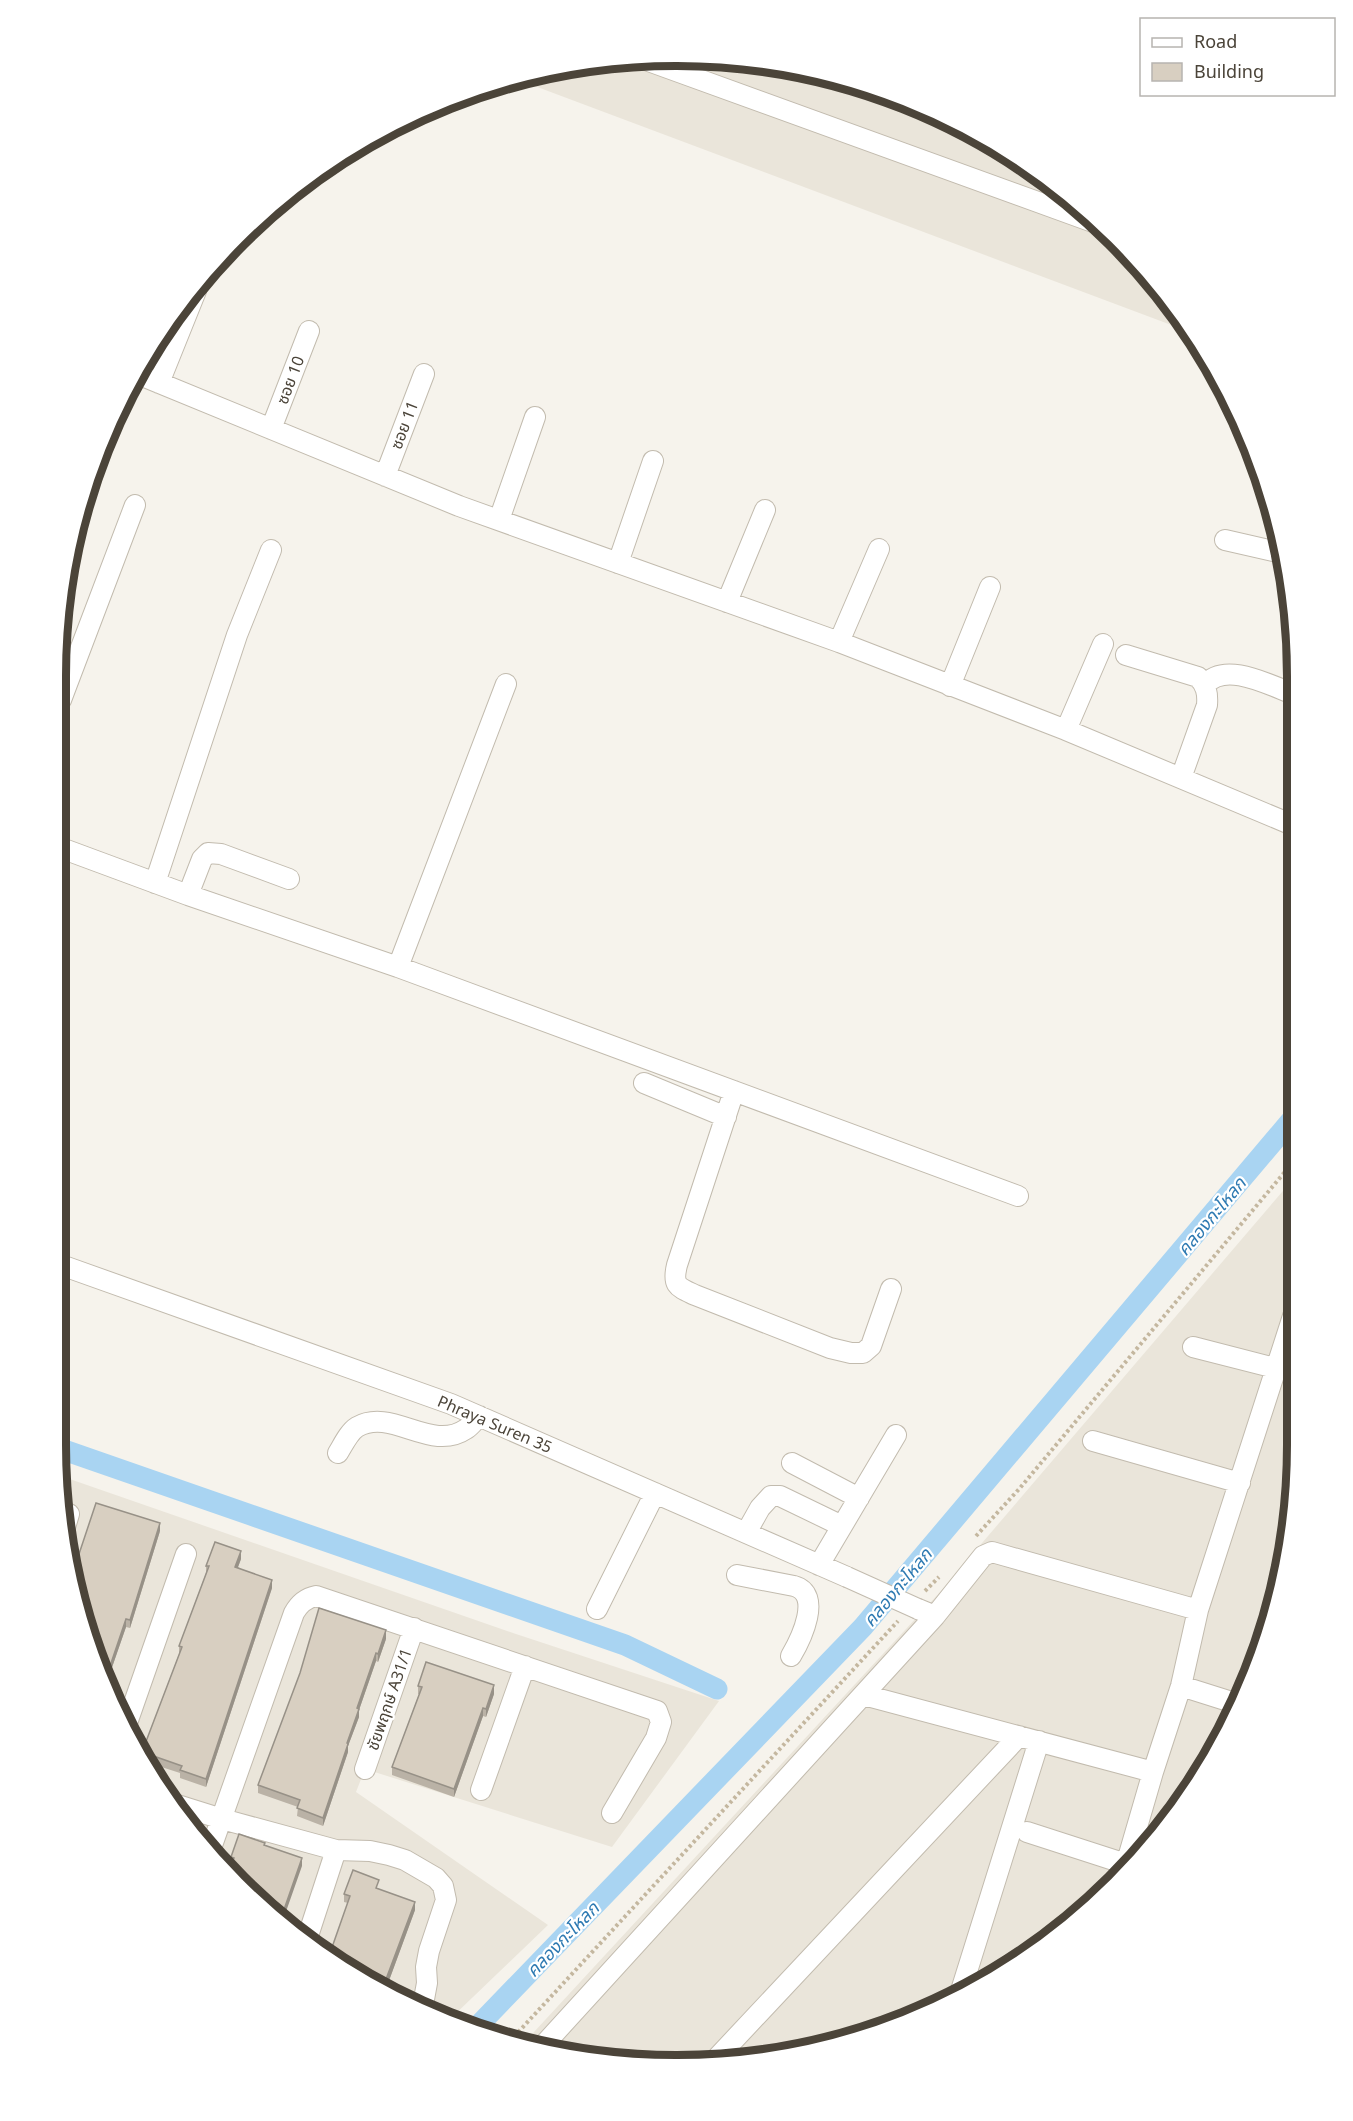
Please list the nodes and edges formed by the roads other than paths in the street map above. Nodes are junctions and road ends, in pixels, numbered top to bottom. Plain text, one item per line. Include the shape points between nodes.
1 (663, 66) edge
2 (1077, 216) edge
3 (187, 313) edge
4 (309, 331) dead end
5 (423, 374) dead end
6 (145, 377) edge
7 (159, 383) junction
8 (535, 417) dead end
9 (271, 429) junction
10 (653, 461) dead end
11 (385, 476) junction
12 (135, 505) dead end
13 (765, 510) dead end
14 (499, 520) junction
15 (1225, 540) dead end
16 (879, 549) dead end
17 (271, 550) dead end
18 (1274, 551) edge
19 (618, 563) junction
20 (990, 586) dead end
21 (728, 602) junction
22 (839, 642) junction
23 (1103, 644) dead end
24 (1126, 655) dead end
25 (506, 684) dead end
26 (1205, 685) junction
27 (950, 686) junction
28 (66, 687) edge
29 (1287, 692) edge
30 (1066, 730) junction
31 (1181, 778) junction
32 (1287, 822) edge
33 (66, 850) edge
34 (289, 879) dead end
35 (154, 883) junction
36 (188, 895) junction
37 (398, 967) junction
38 (644, 1083) dead end
39 (734, 1091) junction
40 (726, 1117) junction
41 (1018, 1196) dead end
42 (66, 1267) edge
43 (891, 1289) dead end
44 (1287, 1333) edge
45 (1193, 1347) dead end
46 (1275, 1368) junction
47 (479, 1416) junction
48 (896, 1435) dead end
49 (1093, 1441) dead end
50 (338, 1453) dead end
51 (792, 1463) dead end
52 (1240, 1484) junction
53 (654, 1493) junction
54 (859, 1498) junction
55 (842, 1526) junction
56 (746, 1533) junction
57 (186, 1554) dead end
58 (812, 1562) junction
59 (737, 1575) dead end
60 (794, 1586) junction
61 (597, 1609) dead end
62 (1198, 1610) junction
63 (927, 1613) junction
64 (414, 1629) junction
65 (791, 1656) dead end
66 (525, 1666) junction
67 (1181, 1686) junction
68 (864, 1695) junction
69 (1230, 1702) edge
70 (129, 1716) edge
71 (1019, 1736) junction
72 (1039, 1741) junction
73 (365, 1769) dead end
74 (1153, 1772) junction
75 (481, 1790) dead end
76 (186, 1808) edge
77 (612, 1813) dead end
78 (222, 1819) junction
79 (1027, 1832) dead end
80 (214, 1842) edge
81 (336, 1850) junction
82 (1130, 1853) edge
83 (1117, 1866) edge
84 (309, 1932) edge
85 (962, 1984) edge
86 (424, 2000) edge
87 (547, 2041) edge
88 (721, 2053) edge

1 - 2 street
3 - 7 street
4 - 9 street, ซอย 10
5 - 11 street, ซอย 11
6 - 7 street
7 - 9 street
8 - 14 street
9 - 11 street
10 - 19 street
11 - 14 street
12 - 28 street
13 - 21 street
14 - 19 street
15 - 18 street
16 - 22 street
17 - 35 street via 237,635
19 - 21 street
20 - 27 street
21 - 22 street
22 - 27 street
23 - 30 street
24 - 26 street via 1198,676
25 - 37 street
26 - 29 street via 1218,675 1233,673
26 - 31 street via 1207,705
27 - 30 street
30 - 31 street
31 - 32 street
33 - 35 street
34 - 36 street via 221,854 208,853
35 - 36 street
36 - 37 street
37 - 39 street
38 - 40 street
39 - 40 street
39 - 41 street
40 - 43 street via 676,1265 674,1278 678,1287 851,1353 863,1353 871,1346
42 - 47 street, Phraya Suren 35
44 - 46 street
45 - 46 street
46 - 52 street
47 - 50 street via 466,1429 440,1437 381,1422 366,1423 355,1428
47 - 53 street, Phraya Suren 35
48 - 54 street
49 - 52 street
51 - 54 street
52 - 62 street
53 - 56 street, Phraya Suren 35
53 - 61 street
54 - 55 street
55 - 56 street via 780,1496 771,1496
55 - 58 street
56 - 58 street, Phraya Suren 35
57 - 70 street
58 - 60 street
58 - 63 street, Phraya Suren 35, bridge
59 - 60 street
60 - 65 street via 806,1594 808,1610 802,1637
62 - 63 street via 992,1552 983,1556
62 - 67 street
63 - 68 street
64 - 66 street
64 - 73 street, ชัยพฤกษ์ A31/1
64 - 78 street via 324,1598 309,1597 297,1607
66 - 75 street
66 - 77 street via 651,1708 660,1716 656,1738
67 - 69 street
67 - 74 street
68 - 71 street
68 - 87 street
71 - 72 street
71 - 88 street
72 - 74 street
72 - 85 street
74 - 82 street
76 - 78 street
78 - 80 street
78 - 81 street
79 - 83 street
81 - 84 street
81 - 86 street via 370,1851 405,1860 443,1886 446,1900 429,1951

